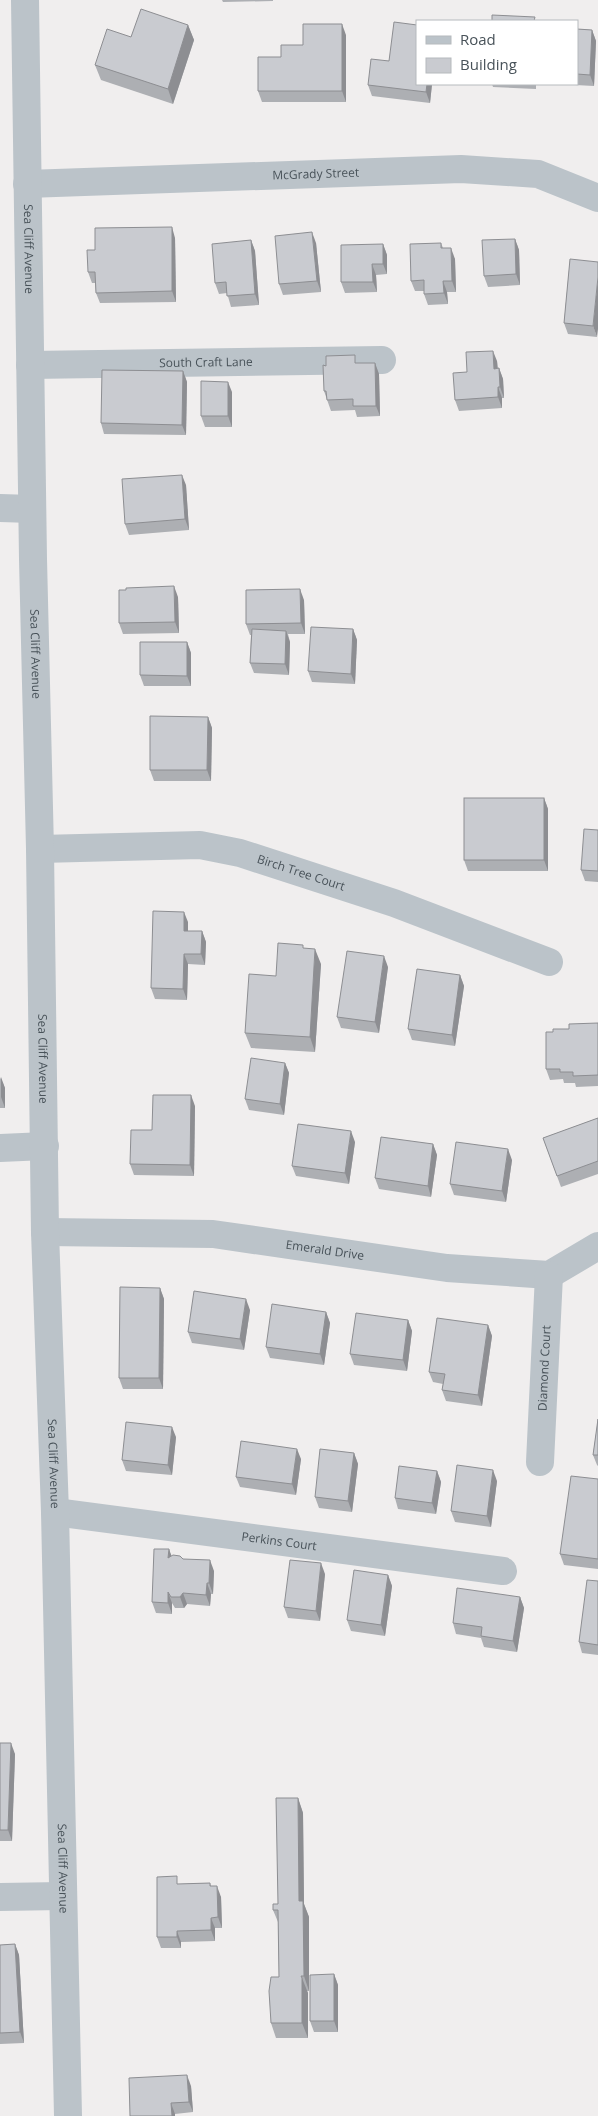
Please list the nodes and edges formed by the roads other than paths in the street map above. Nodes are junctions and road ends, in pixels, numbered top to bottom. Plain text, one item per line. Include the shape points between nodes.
1 (25, 0) edge
2 (28, 184) junction
3 (598, 198) edge
4 (382, 360) dead end
5 (30, 365) junction
6 (0, 508) edge
7 (32, 509) junction
8 (40, 849) junction
9 (550, 962) dead end
10 (45, 1146) junction
11 (0, 1148) edge
12 (45, 1232) junction
13 (598, 1246) edge
14 (548, 1276) junction
15 (540, 1462) dead end
16 (55, 1512) junction
17 (503, 1571) dead end
18 (62, 1896) junction
19 (0, 1897) edge
20 (68, 2116) edge

1 - 2 street, Sea Cliff Avenue
2 - 3 street, McGrady Street via 461,169 538,174
2 - 5 street, Sea Cliff Avenue
4 - 5 street, South Craft Lane
5 - 7 street, Sea Cliff Avenue
6 - 7 street
7 - 8 street, Sea Cliff Avenue
8 - 9 street, Birch Tree Court via 200,845 240,853 394,903
8 - 10 street, Sea Cliff Avenue
10 - 11 street
10 - 12 street, Sea Cliff Avenue
12 - 14 street, Emerald Drive via 213,1234 447,1268
12 - 16 street, Sea Cliff Avenue
13 - 14 street
14 - 15 street, Diamond Court
16 - 17 street, Perkins Court
16 - 18 street, Sea Cliff Avenue
18 - 19 street
18 - 20 street, Sea Cliff Avenue

